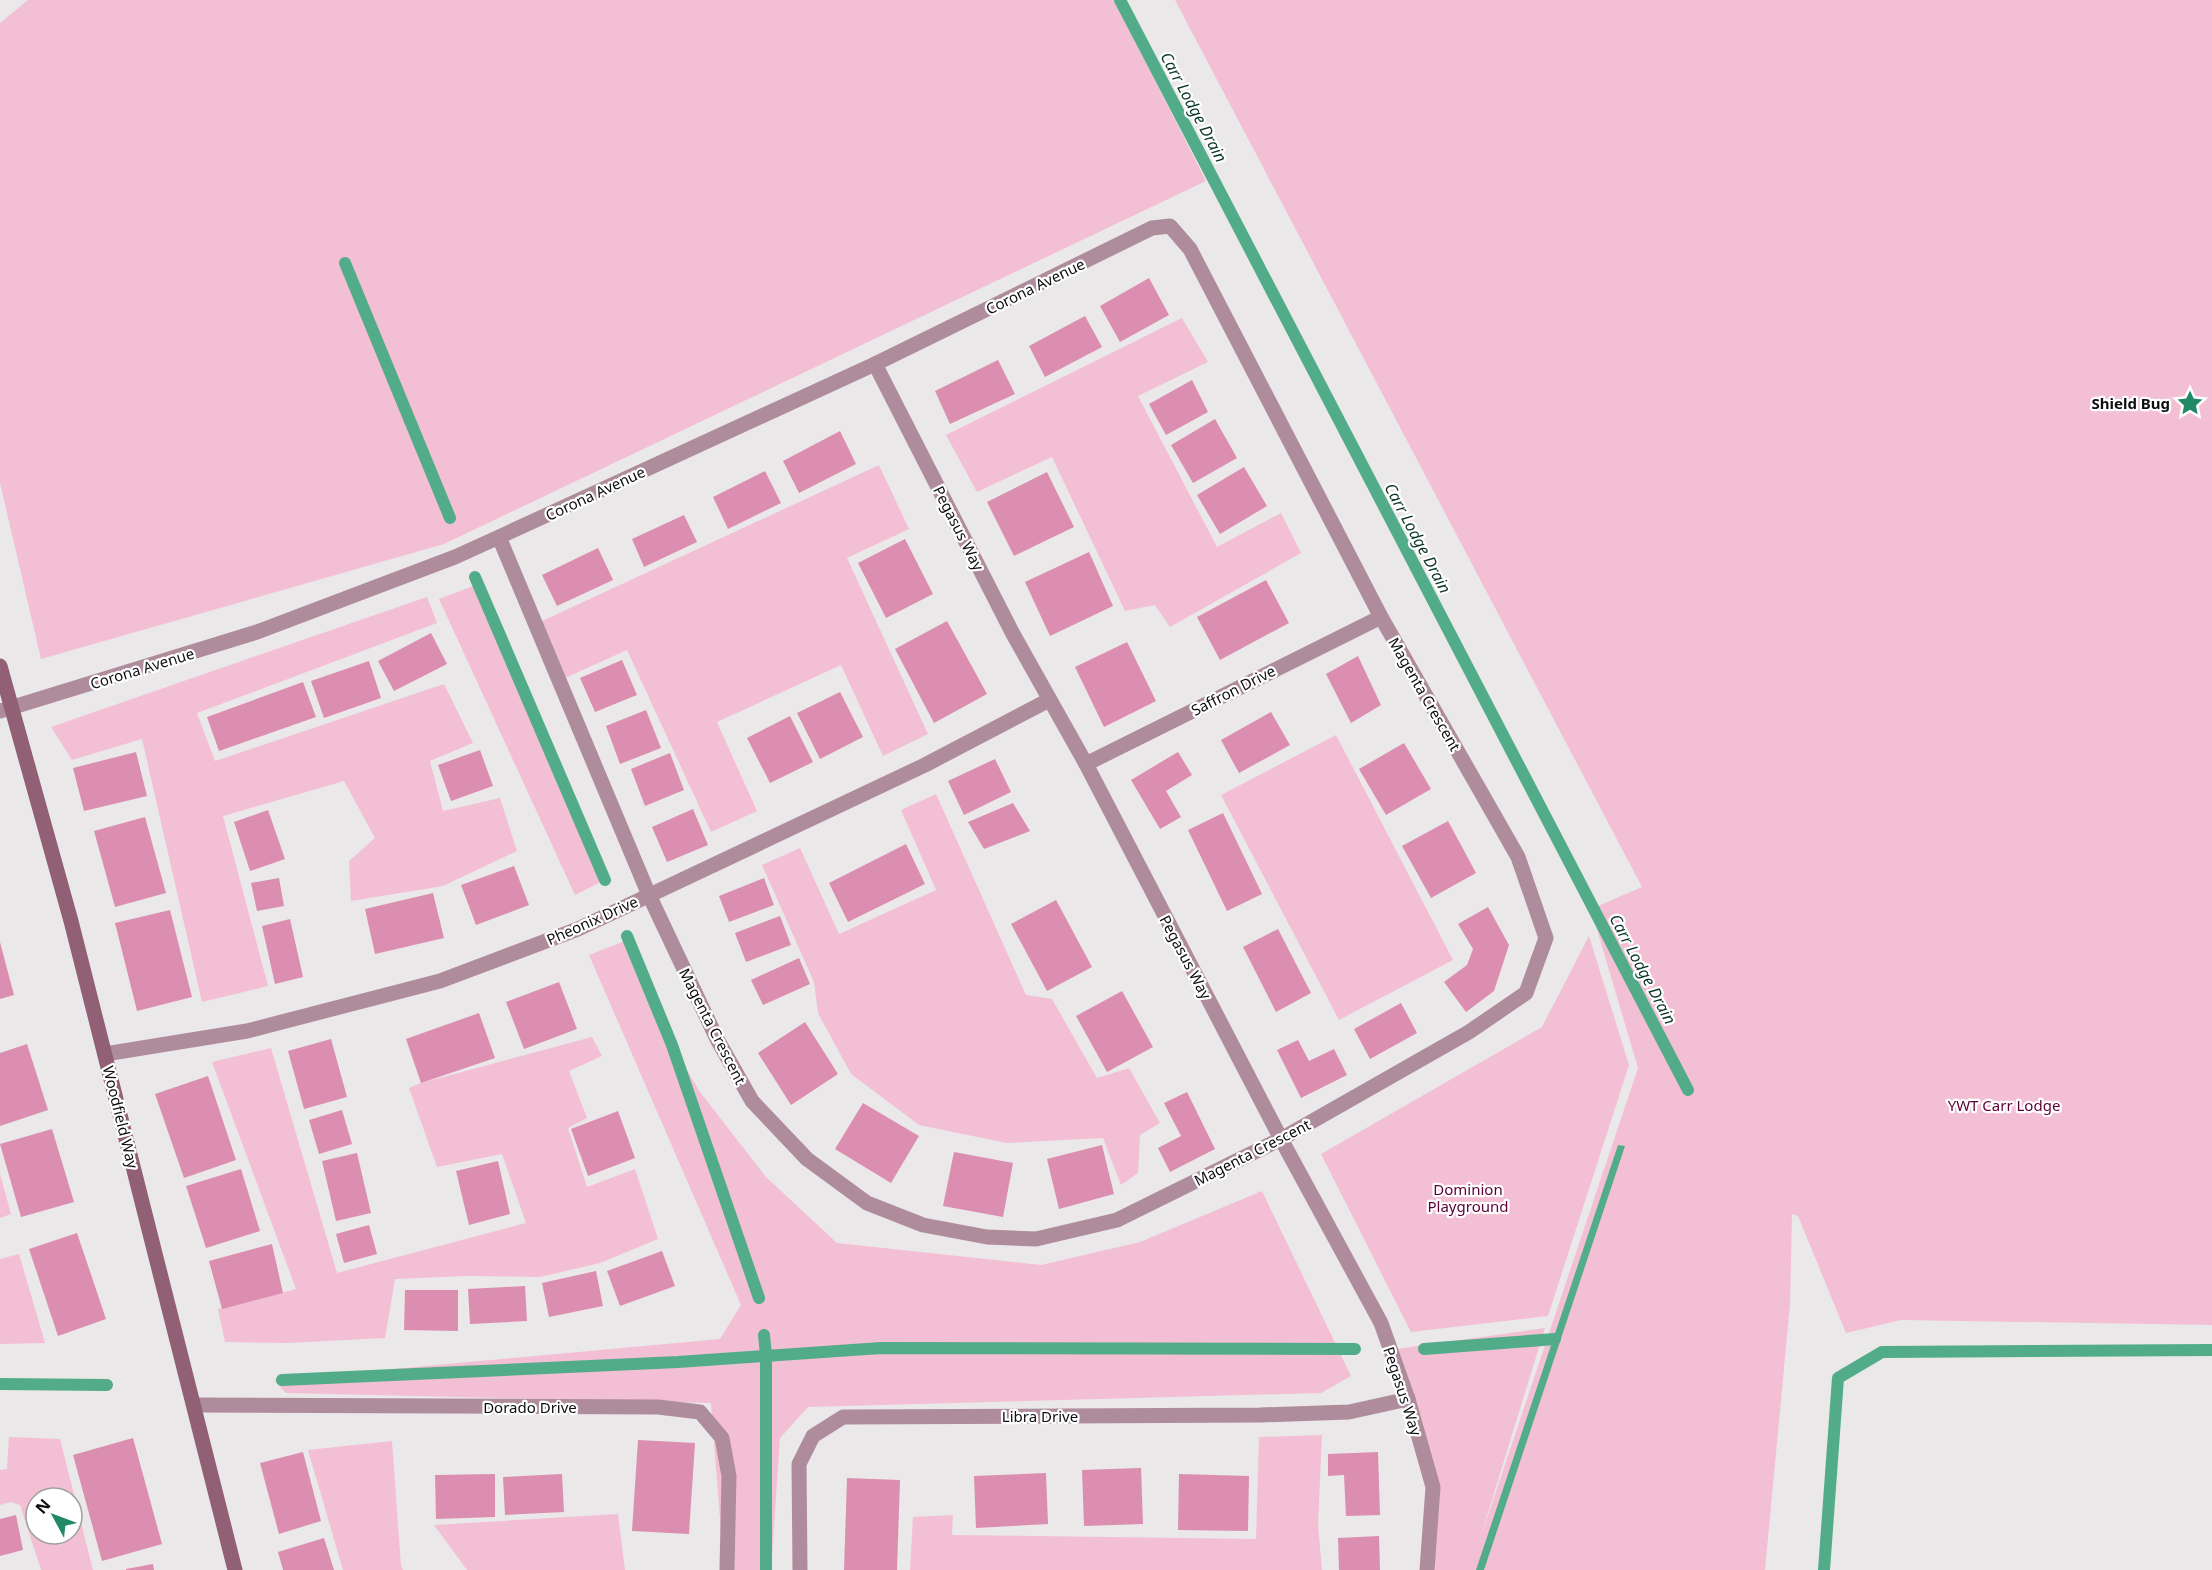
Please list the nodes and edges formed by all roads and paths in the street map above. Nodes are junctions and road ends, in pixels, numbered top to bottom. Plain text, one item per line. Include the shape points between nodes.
1 (1170, 226) joint
2 (875, 364) junction
3 (499, 537) junction
4 (1381, 616) junction
5 (0, 666) edge
6 (1049, 700) junction
7 (5, 709) edge
8 (1086, 764) junction
9 (649, 895) junction
10 (105, 1054) junction
11 (1281, 1139) junction
12 (1408, 1399) junction
13 (194, 1405) junction
14 (235, 1570) edge
15 (727, 1570) edge
16 (800, 1570) edge
17 (1427, 1570) edge

1 - 2 street, Corona Avenue via 1152,228
1 - 4 street, Magenta Crescent via 1190,249
2 - 3 street, Corona Avenue
2 - 6 street, Pegasus Way
3 - 7 street, Corona Avenue via 257,633
3 - 9 street, Magenta Crescent
4 - 8 street, Saffron Drive
4 - 11 street, Magenta Crescent via 1518,857 1546,938 1526,993 1469,1032
5 - 7 street, Woodfield Way
6 - 8 street, Pegasus Way
6 - 9 street, Pheonix Drive via 925,765
7 - 10 street, Woodfield Way via 71,921
8 - 11 street, Pegasus Way
9 - 10 street, Pheonix Drive via 578,928 440,981 247,1031
9 - 11 street, Magenta Crescent via 717,1039 752,1101 807,1159 878,1208 923,1225 987,1237 1036,1239 1117,1220
10 - 13 street, Woodfield Way
11 - 12 street, Pegasus Way via 1381,1323
12 - 16 street, Libra Drive via 1349,1412 1260,1415 843,1417 813,1436 799,1464
12 - 17 street, Pegasus Way via 1432,1487
13 - 14 street, Woodfield Way
13 - 15 street, Dorado Drive via 658,1407 700,1412 722,1438 729,1476

